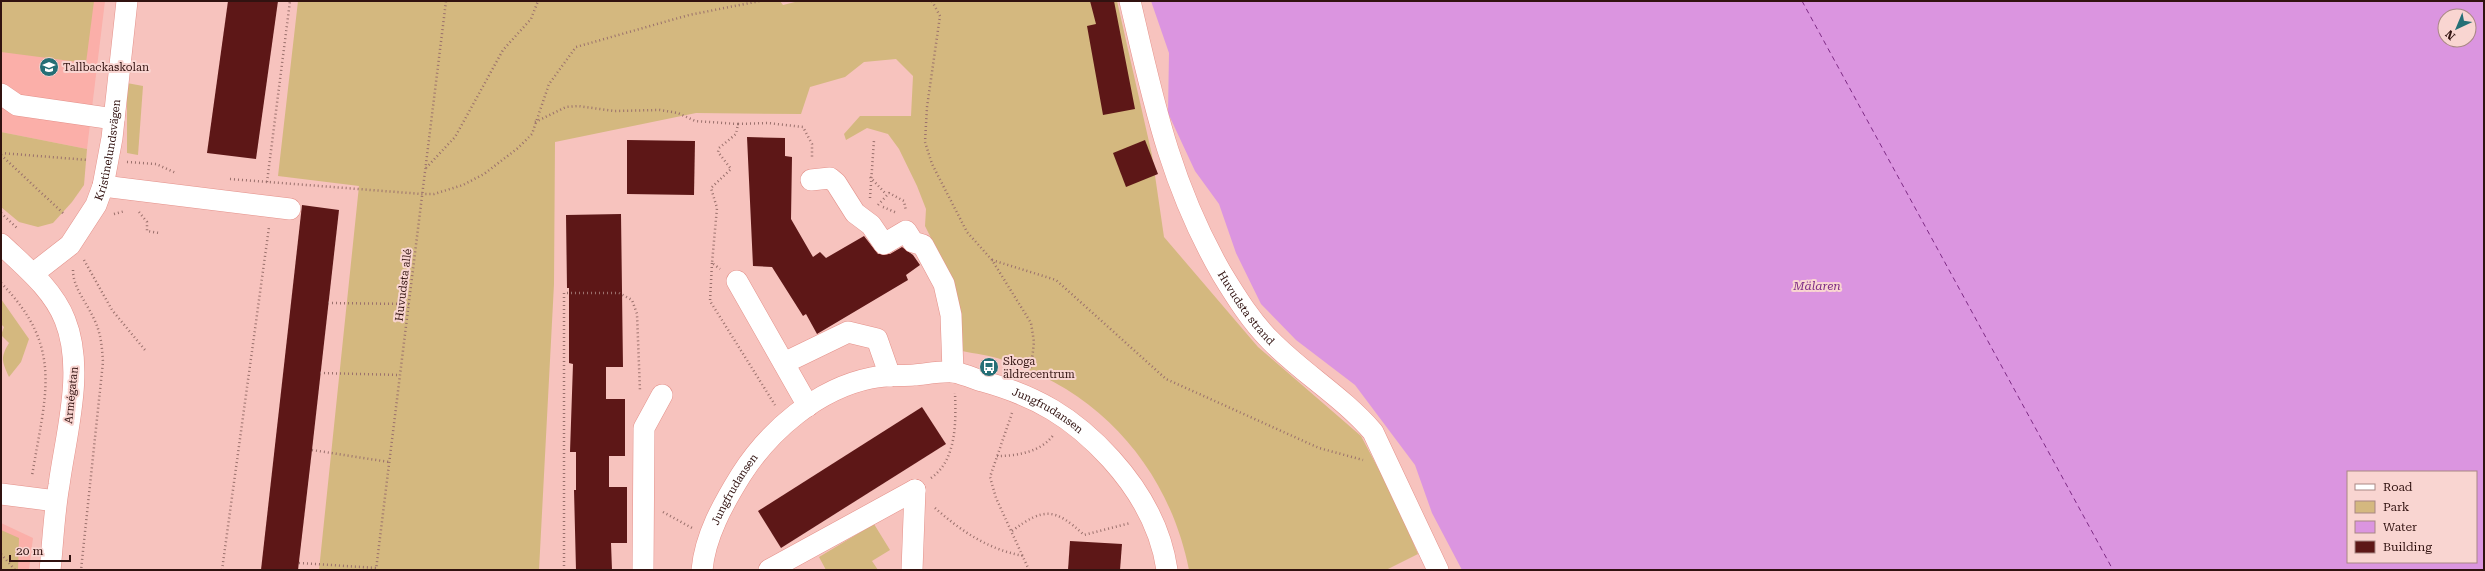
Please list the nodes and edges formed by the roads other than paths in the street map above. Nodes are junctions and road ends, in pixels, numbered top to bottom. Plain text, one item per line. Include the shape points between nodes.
1 (127, 1) edge
2 (1130, 1) edge
3 (1, 94) edge
4 (114, 119) junction
5 (811, 180) road end
6 (103, 186) junction
7 (281, 208) road end
8 (1, 244) edge
9 (34, 273) junction
10 (737, 281) road end
11 (784, 363) junction
12 (890, 376) junction
13 (954, 381) junction
14 (662, 395) dead end
15 (808, 406) junction
16 (1, 494) edge
17 (56, 501) junction
18 (50, 570) edge
19 (642, 570) edge
20 (702, 570) edge
21 (769, 570) edge
22 (912, 570) edge
23 (1167, 570) edge
24 (1438, 570) edge

1 - 4 street, Kristinelundsvägen
2 - 24 street, Huvudsta strand via 1161,134 1186,205 1208,250 1233,292 1270,340 1358,414 1373,432
3 - 4 street via 18,105
4 - 6 street, Kristinelundsvägen
5 - 13 street via 830,178 836,183 855,212 871,224 884,244 906,231 913,242 923,245 944,284 950,308
6 - 7 street
6 - 9 street, Kristinelundsvägen via 96,205 70,245
8 - 9 street, Armégatan
9 - 17 street, Armégatan via 65,318 72,343 75,371
10 - 11 street
11 - 12 street via 848,332 877,339
11 - 15 street
12 - 13 street, Jungfrudansen
12 - 15 street, Jungfrudansen via 870,378 836,389
13 - 23 street, Jungfrudansen via 1002,386 1043,402 1099,446 1130,481 1152,518
14 - 19 street via 644,428
15 - 20 street, Jungfrudansen via 788,420 751,460 728,495 712,529
16 - 17 street
17 - 18 street, Armégatan
21 - 22 street via 915,490

